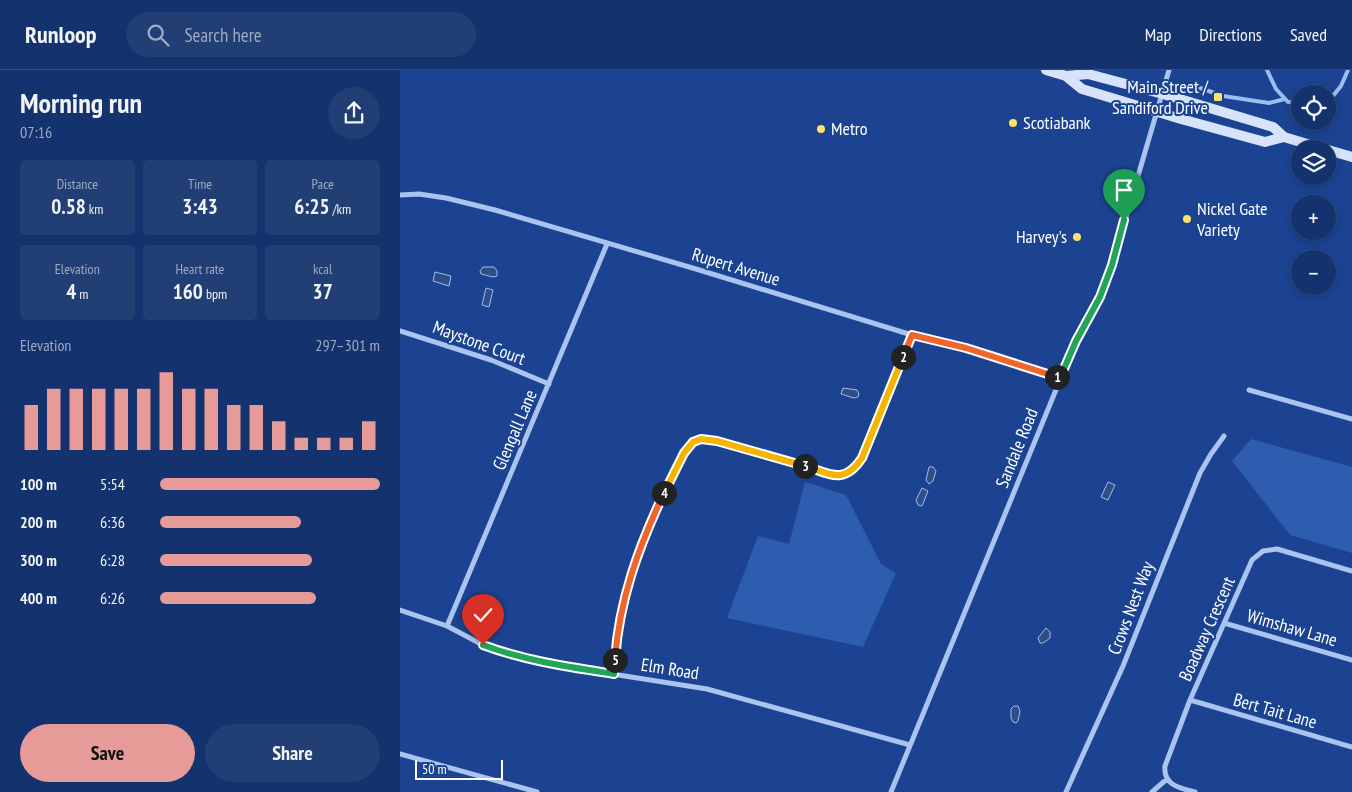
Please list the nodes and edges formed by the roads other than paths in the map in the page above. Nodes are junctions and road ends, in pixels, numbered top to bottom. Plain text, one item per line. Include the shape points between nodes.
1 (1046, 70) edge
2 (1169, 70) edge
3 (1066, 76) junction
4 (1163, 94) junction
5 (1157, 111) junction
6 (1284, 138) junction
7 (1291, 140) edge
8 (1336, 152) edge
9 (1352, 157) edge
10 (400, 194) edge
11 (607, 244) junction
12 (400, 331) edge
13 (912, 335) junction
14 (1060, 378) junction
15 (549, 384) junction
16 (1249, 390) dead end
17 (1352, 418) edge
18 (1224, 436) dead end
19 (1352, 571) edge
20 (400, 610) edge
21 (1224, 623) junction
22 (447, 626) junction
23 (1352, 660) edge
24 (614, 674) junction
25 (1190, 700) junction
26 (910, 745) junction
27 (1352, 747) edge
28 (400, 754) edge
29 (1167, 779) junction
30 (537, 792) edge
31 (891, 792) edge
32 (1066, 792) edge
33 (1152, 792) edge
34 (1195, 792) edge

1 - 3 main road
2 - 4 street, Sandale Road
3 - 4 main road via 1088,74
3 - 5 main road via 1082,89
4 - 5 street, Sandale Road
4 - 6 main road via 1273,127
5 - 6 main road via 1265,142
5 - 14 street, Sandale Road via 1112,265
6 - 7 main road
8 - 9 main road
10 - 11 street, Rupert Avenue via 446,198
11 - 13 street, Rupert Avenue
11 - 15 street, Glengall Lane
12 - 15 street, Maystone Court via 491,360
13 - 14 street, Rupert Avenue via 966,348
13 - 24 street via 862,458 854,469 844,475 835,476 717,441 701,439 693,442 684,453 645,534 629,580 615,650
14 - 26 street, Sandale Road
15 - 22 street, Glengall Lane
16 - 17 street
18 - 32 street, Crows Nest Way via 1200,473 1123,666
19 - 21 street, Boadway Crescent via 1280,549 1263,551 1251,562
20 - 22 street, Elm Road
21 - 23 street, Wimshaw Lane
21 - 25 street, Boadway Crescent
22 - 24 street, Elm Road via 483,645 513,655
24 - 26 street, Elm Road via 707,689
25 - 27 street, Bert Tait Lane
25 - 29 street, Boadway Crescent via 1165,766
26 - 31 street, Sandale Road
28 - 30 street
29 - 33 street
29 - 34 street via 1176,786

